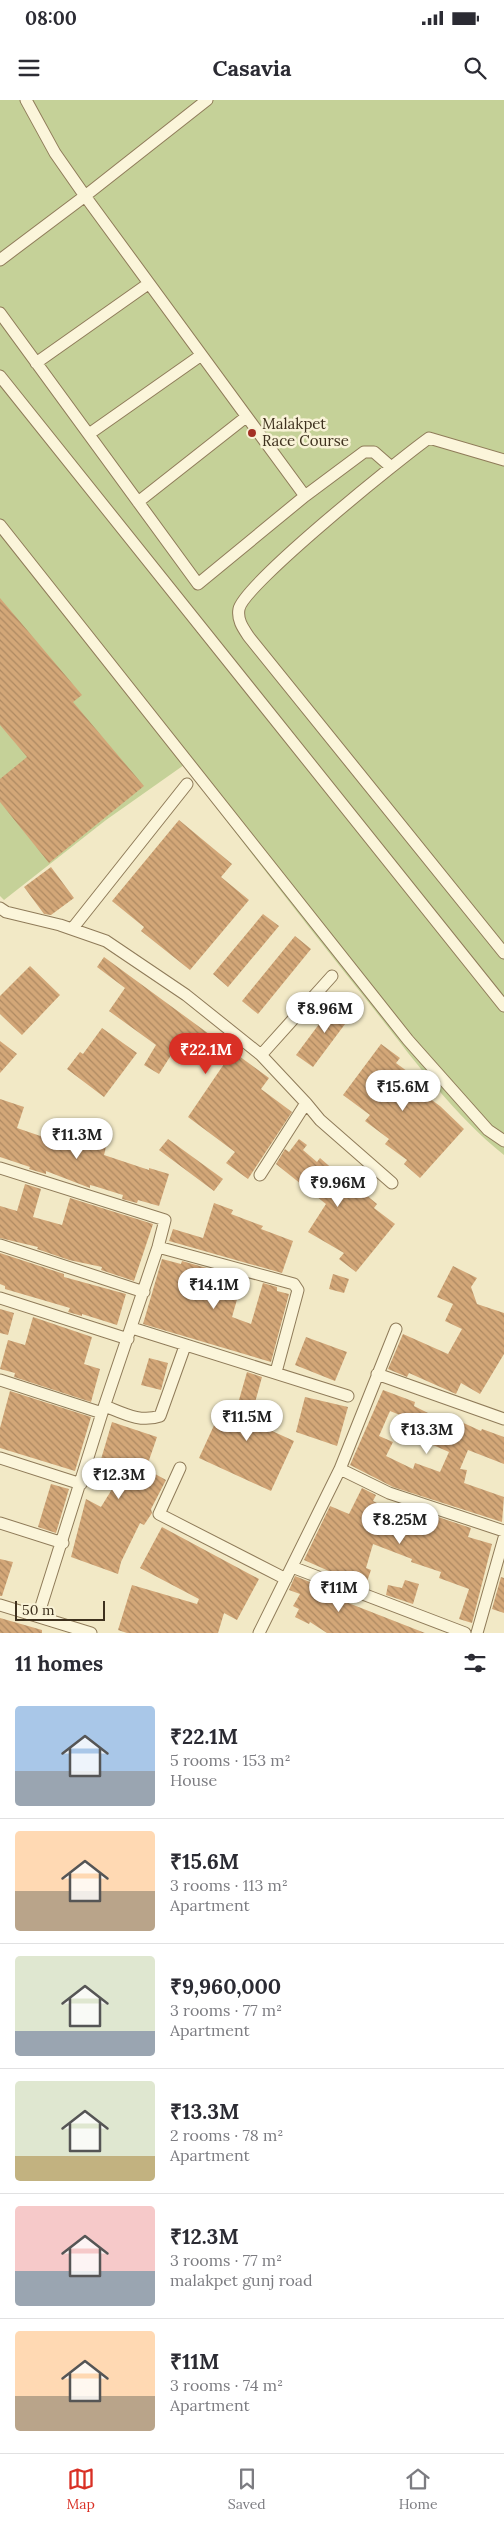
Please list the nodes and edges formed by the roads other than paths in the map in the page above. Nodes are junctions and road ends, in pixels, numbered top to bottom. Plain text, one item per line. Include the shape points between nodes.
1 (26, 100) edge
2 (207, 100) edge
3 (85, 196) junction
4 (0, 260) edge
5 (148, 284) junction
6 (0, 313) edge
7 (200, 356) junction
8 (36, 363) junction
9 (0, 376) edge
10 (246, 417) junction
11 (89, 434) junction
12 (504, 460) edge
13 (390, 466) junction
14 (305, 496) junction
15 (138, 502) junction
16 (0, 526) edge
17 (187, 784) dead end
18 (0, 908) edge
19 (72, 929) junction
20 (504, 953) edge
21 (332, 976) dead end
22 (504, 1006) edge
23 (261, 1055) junction
24 (306, 1103) junction
25 (504, 1141) edge
26 (0, 1168) edge
27 (260, 1174) dead end
28 (392, 1182) dead end
29 (0, 1246) edge
30 (158, 1247) junction
31 (144, 1292) junction
32 (0, 1298) edge
33 (396, 1329) dead end
34 (130, 1334) junction
35 (185, 1346) junction
36 (276, 1372) junction
37 (377, 1374) junction
38 (0, 1380) edge
39 (348, 1396) dead end
40 (104, 1410) junction
41 (504, 1420) edge
42 (0, 1458) edge
43 (180, 1468) dead end
44 (340, 1469) junction
45 (81, 1484) junction
46 (0, 1523) edge
47 (504, 1531) edge
48 (504, 1538) edge
49 (63, 1543) junction
50 (292, 1566) junction
51 (286, 1579) junction
52 (0, 1605) edge
53 (38, 1616) junction
54 (461, 1632) edge
55 (91, 1633) edge
56 (259, 1633) edge
57 (477, 1633) edge

1 - 3 street
2 - 3 street
3 - 4 street
3 - 5 street
5 - 7 street
5 - 8 street
6 - 8 street
7 - 10 street
7 - 11 street
8 - 11 street
9 - 22 street
10 - 14 street
10 - 15 street
11 - 15 street
12 - 13 street via 429,438
13 - 14 street via 374,452 364,452
13 - 20 street via 251,590 239,608 240,623
14 - 15 street via 198,584
16 - 25 street via 408,1040 488,1130
17 - 19 street
18 - 19 street
19 - 23 street via 106,941 186,995
21 - 23 street
23 - 24 street
24 - 27 street
24 - 28 street via 320,1120
26 - 30 street via 165,1220
29 - 31 street
30 - 31 street
30 - 36 street via 294,1284 298,1290
31 - 34 street
32 - 34 street
33 - 37 street
34 - 35 street
34 - 40 street
35 - 36 street
35 - 40 street via 160,1416 150,1420
36 - 39 street
37 - 41 street
37 - 44 street
38 - 40 street
40 - 45 street
42 - 45 street
43 - 51 street via 159,1514
44 - 47 street via 389,1493
44 - 50 street
45 - 49 street
46 - 49 street
48 - 57 street
49 - 53 street
50 - 51 street
50 - 54 street
51 - 56 street
52 - 53 street
53 - 55 street

